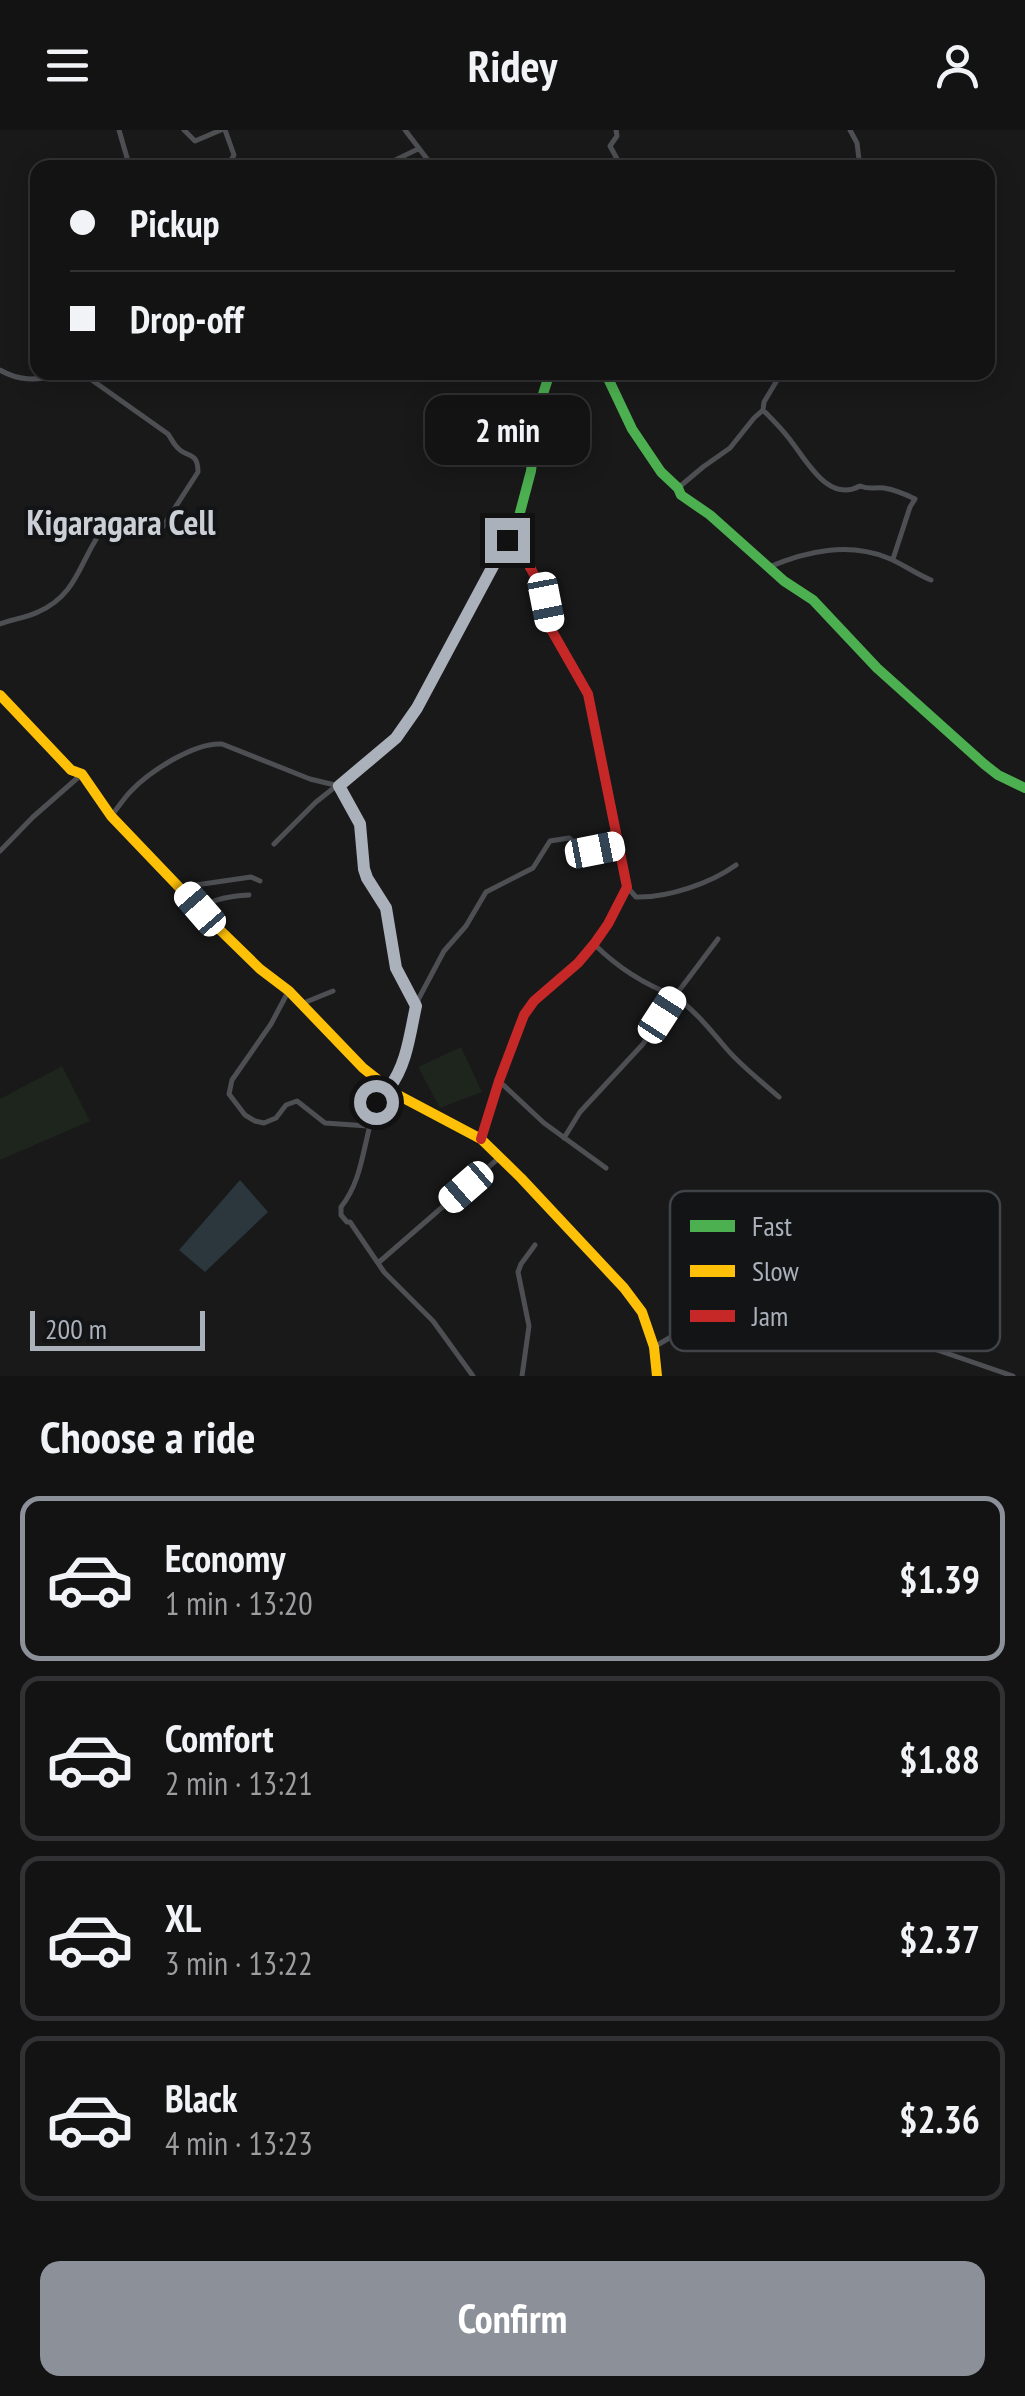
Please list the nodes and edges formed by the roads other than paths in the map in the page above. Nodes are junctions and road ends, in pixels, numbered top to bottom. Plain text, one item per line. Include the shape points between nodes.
1 (119, 130) edge
2 (184, 130) edge
3 (223, 130) edge
4 (405, 130) edge
5 (616, 130) edge
6 (850, 130) edge
7 (418, 149) junction
8 (128, 160) edge
9 (231, 160) edge
10 (395, 160) edge
11 (427, 160) edge
12 (618, 160) edge
13 (859, 160) edge
14 (0, 370) edge
15 (30, 380) edge
16 (92, 380) edge
17 (547, 380) edge
18 (610, 380) edge
19 (777, 380) edge
20 (764, 410) junction
21 (678, 488) junction
22 (518, 520) junction
23 (893, 559) junction
24 (769, 567) junction
25 (931, 580) dead end
26 (0, 624) edge
27 (0, 694) edge
28 (82, 774) junction
29 (339, 786) junction
30 (1025, 788) edge
31 (112, 816) junction
32 (274, 844) dead end
33 (619, 845) junction
34 (0, 851) edge
35 (736, 864) dead end
36 (260, 881) dead end
37 (627, 887) junction
38 (185, 891) junction
39 (249, 895) dead end
40 (200, 909) junction
41 (718, 939) dead end
42 (594, 944) junction
43 (289, 991) junction
44 (333, 991) dead end
45 (675, 996) junction
46 (302, 1006) junction
47 (416, 1006) junction
48 (499, 1081) junction
49 (388, 1088) junction
50 (778, 1097) dead end
51 (368, 1126) junction
52 (563, 1134) junction
53 (482, 1139) junction
54 (500, 1157) junction
55 (606, 1168) dead end
56 (534, 1245) dead end
57 (378, 1262) junction
58 (670, 1337) edge
59 (654, 1346) junction
60 (940, 1351) edge
61 (473, 1376) edge
62 (522, 1376) edge
63 (657, 1376) edge
64 (1013, 1376) edge

1 - 8 street
2 - 3 street via 198,141
3 - 9 street
4 - 7 street
5 - 12 street via 610,146
6 - 13 street
7 - 10 street
7 - 11 street
14 - 15 street
16 - 26 street via 168,434 176,448 195,458 198,472 160,530 120,522 106,526 72,588 40,612
17 - 22 street
18 - 21 street via 632,429
19 - 20 street
20 - 21 street via 730,448
20 - 23 street via 827,484 850,492 879,487 916,500
21 - 24 street
22 - 29 street via 410,718
22 - 33 street via 552,631 588,694
23 - 24 street via 824,550
23 - 25 street
24 - 30 street via 813,600 984,764
27 - 28 street
28 - 31 street
28 - 34 street
29 - 31 street via 213,743 142,781
29 - 32 street
29 - 47 street via 360,824 364,869 386,908 396,968
31 - 38 street
33 - 37 street
33 - 47 street via 587,852 569,838 550,841 533,868 486,892
35 - 37 street via 652,898
36 - 38 street via 252,877
37 - 42 street
38 - 40 street
39 - 40 street
40 - 43 street
41 - 45 street
42 - 45 street via 616,966
42 - 48 street via 524,1015
43 - 46 street
43 - 51 street via 232,1080 233,1101 264,1123 296,1100 325,1123
44 - 46 street
45 - 50 street
45 - 52 street via 643,1044
46 - 49 street
47 - 49 street via 403,1062
48 - 52 street
48 - 53 street
49 - 51 street
49 - 53 street
51 - 57 street via 358,1176 340,1207
52 - 55 street
53 - 54 street
54 - 57 street
54 - 59 street via 633,1300
56 - 62 street via 518,1272 530,1326
57 - 61 street via 434,1321
58 - 59 street
59 - 63 street
60 - 64 street

